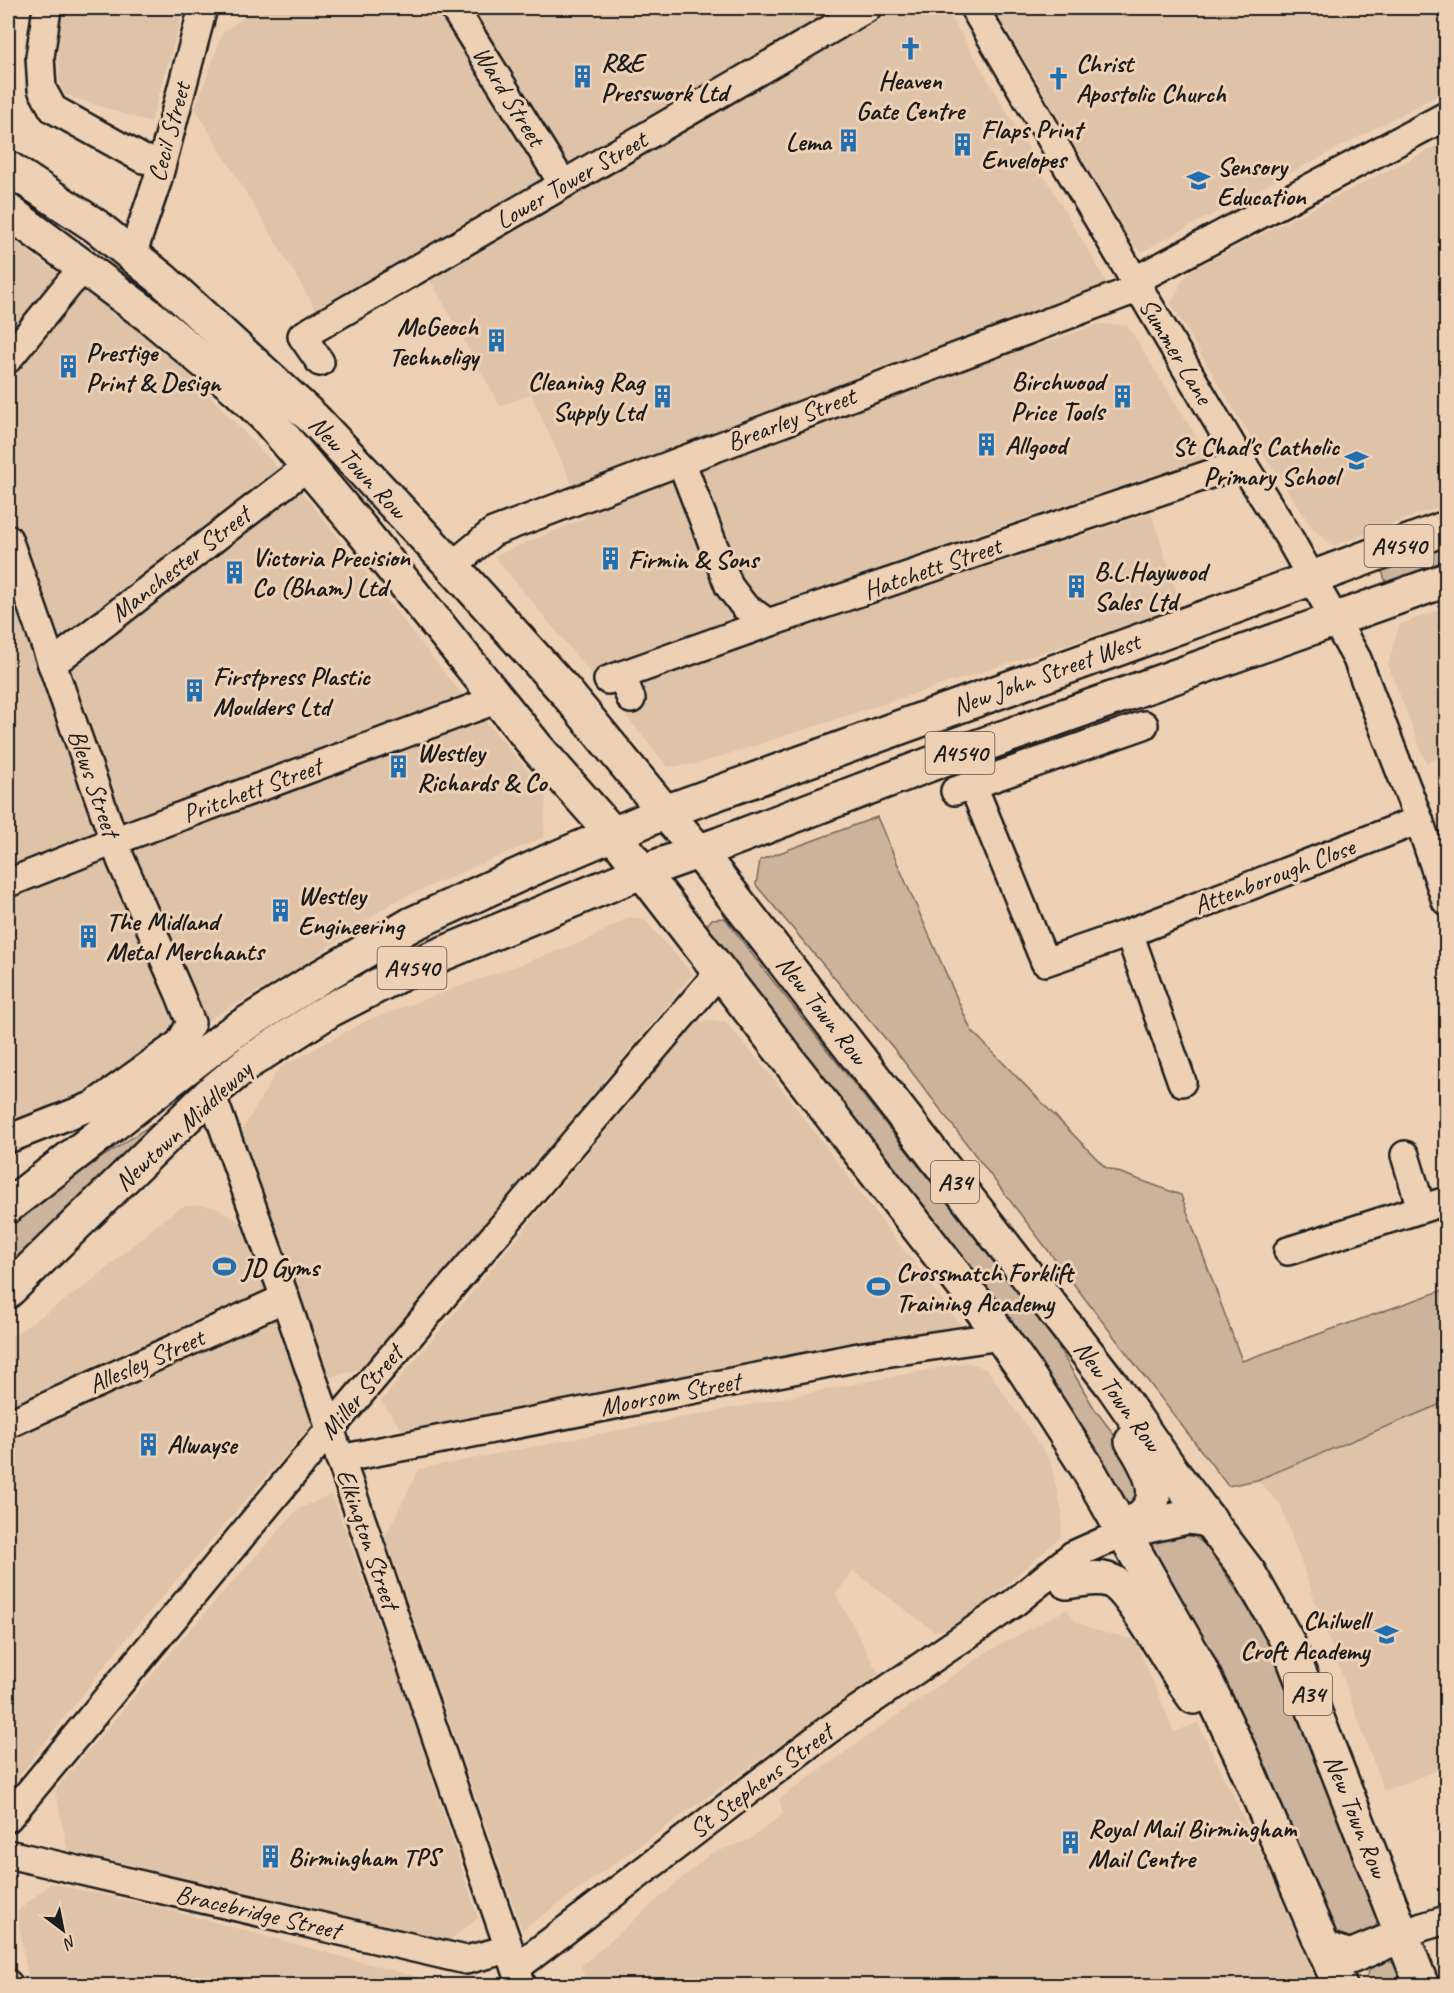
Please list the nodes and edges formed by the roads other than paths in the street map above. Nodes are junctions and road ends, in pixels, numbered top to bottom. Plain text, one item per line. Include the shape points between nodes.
1 (46, 8) edge
2 (202, 8) edge
3 (454, 8) edge
4 (867, 8) edge
5 (974, 8) edge
6 (1446, 116) edge
7 (160, 162) junction
8 (8, 168) edge
9 (563, 184) junction
10 (8, 211) edge
11 (135, 244) junction
12 (86, 267) junction
13 (1137, 284) junction
14 (8, 359) edge
15 (320, 362) dead end
16 (254, 364) junction
17 (681, 461) junction
18 (1243, 463) junction
19 (308, 466) junction
20 (1446, 528) edge
21 (8, 539) edge
22 (452, 566) junction
23 (1311, 578) junction
24 (1446, 580) edge
25 (1335, 620) junction
26 (768, 623) junction
27 (52, 664) junction
28 (620, 685) dead end
29 (498, 699) junction
30 (1144, 725) dead end
31 (665, 812) junction
32 (1419, 820) junction
33 (613, 834) junction
34 (114, 841) junction
35 (699, 852) junction
36 (641, 872) junction
37 (8, 883) edge
38 (1446, 901) edge
39 (1129, 933) junction
40 (720, 971) junction
41 (1182, 1082) dead end
42 (211, 1093) junction
43 (8, 1139) edge
44 (1405, 1155) dead end
45 (49, 1175) junction
46 (1434, 1204) edge
47 (8, 1206) edge
48 (1288, 1251) dead end
49 (8, 1291) edge
50 (285, 1298) junction
51 (1062, 1320) junction
52 (1001, 1336) junction
53 (8, 1424) edge
54 (330, 1429) junction
55 (340, 1459) junction
56 (1210, 1520) junction
57 (1125, 1532) junction
58 (1067, 1582) junction
59 (1014, 1603) junction
60 (1242, 1757) junction
61 (8, 1818) edge
62 (8, 1854) edge
63 (1446, 1920) edge
64 (1403, 1935) junction
65 (516, 1968) edge
66 (1344, 1969) edge
67 (1422, 1986) edge

1 - 7 street via 40,57 42,89 53,109 142,159
2 - 7 street, Cecil Street
3 - 9 street, Ward Street
4 - 9 street, Lower Tower Street
5 - 13 street, Summer Lane
6 - 13 street, Brearley Street
7 - 11 street, Cecil Street
8 - 11 main road, New Town Row via 96,226
9 - 15 street, Lower Tower Street via 302,336
10 - 12 main road, New Town Row
11 - 16 main road, New Town Row via 186,300
12 - 14 street
12 - 19 main road, New Town Row via 238,390
13 - 17 street, Brearley Street
13 - 18 street, Summer Lane
16 - 19 main road via 316,456
16 - 22 main road, New Town Row via 315,420
17 - 22 street, Brearley Street via 493,532
17 - 26 street via 729,586 744,606
18 - 23 street, Summer Lane
18 - 26 street, Hatchett Street
19 - 27 street, Manchester Street
19 - 29 main road, New Town Row
20 - 23 main road, New John Street West / A4540
21 - 27 street, Blews Street
22 - 31 main road, New Town Row
23 - 25 street, Summer Lane
23 - 31 main road, New John Street West / A4540
24 - 25 main road, New John Street West / A4540
25 - 32 street, Summer Lane via 1357,659
25 - 35 main road, New John Street West / A4540 via 957,754
26 - 28 street, Hatchett Street
27 - 34 street, Blews Street
29 - 33 main road, New Town Row
29 - 34 street, Pritchett Street
30 - 39 street, Attenborough Close via 964,788 1045,962
31 - 33 main road, New John Street West / A4540
31 - 35 main road, A34
32 - 38 street, Summer Lane
32 - 39 street, Attenborough Close
33 - 36 main road, A34
33 - 45 main road, Newtown Middleway / A4540 via 411,924 315,980 230,1034
34 - 37 street, Pritchett Street
34 - 43 street, Blews Street via 191,1023 180,1043 92,1106
35 - 36 main road, New John Street West / A4540
35 - 51 main road, New Town Row / A34
36 - 40 main road, A34
36 - 42 main road, Newtown Middleway / A4540 via 430,959 330,1010 250,1061
39 - 41 street
40 - 52 main road, A34
40 - 54 street, Miller Street
42 - 45 main road via 178,1096
42 - 49 main road, Newtown Middleway / A4540
42 - 50 street, Elkington Street
44 - 46 street
45 - 47 main road, Newtown Middleway / A4540
46 - 48 street
50 - 53 street, Allesley Street
50 - 54 street, Elkington Street
51 - 56 main road, New Town Row / A34
51 - 57 main road via 1090,1379 1142,1456 1154,1489 1150,1507
52 - 55 street, Moorsom Street via 864,1356
52 - 57 main road, A34
54 - 55 street, Elkington Street
54 - 61 street, Miller Street
55 - 65 street, Elkington Street
56 - 57 main road via 1187,1517
56 - 64 main road, New Town Row / A34 via 1249,1574 1286,1640
57 - 58 street, St Stephens Street via 1096,1563
57 - 59 street, St Stephens Street via 1073,1556
57 - 60 main road, A34 via 1196,1660
58 - 59 street, St Stephens Street
58 - 60 main road via 1089,1579 1111,1581 1118,1586 1192,1695
59 - 65 street, St Stephens Street via 828,1730
60 - 66 main road, A34 via 1292,1877
62 - 65 street, Bracebridge Street via 466,1960
63 - 64 street
64 - 66 main road
64 - 67 main road, A34

